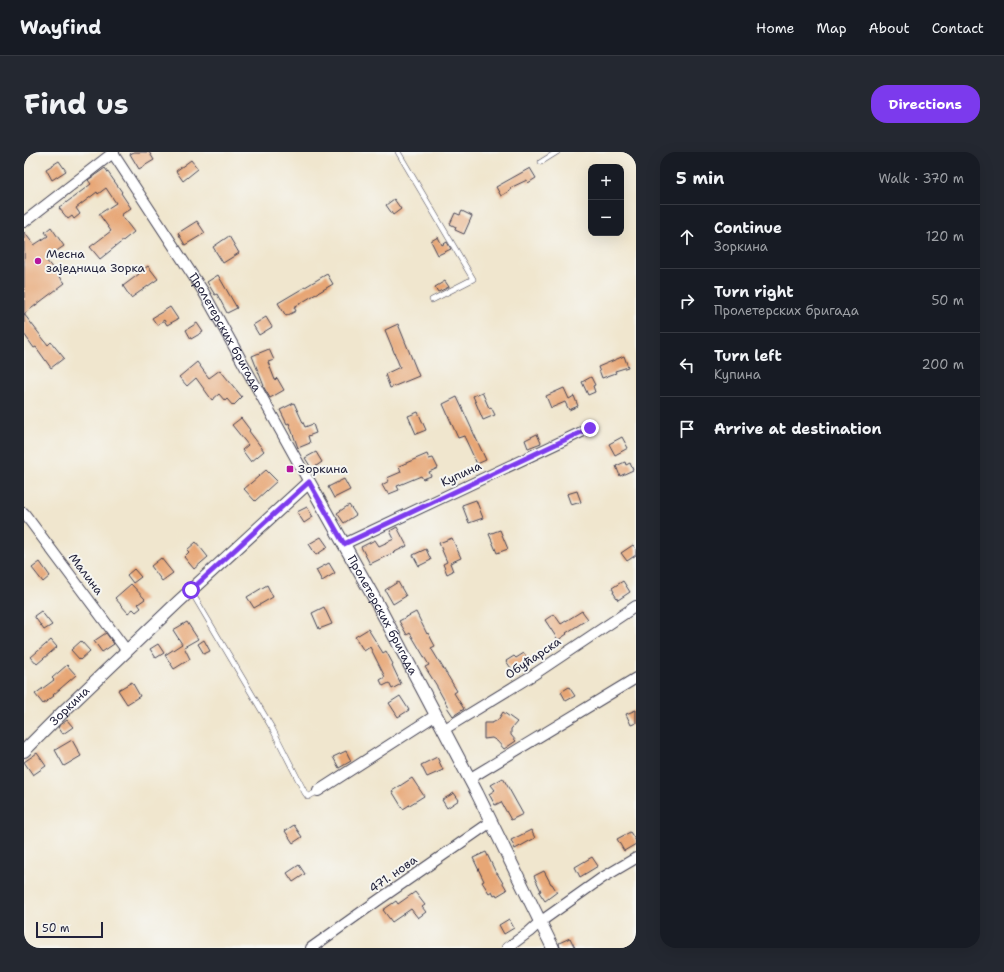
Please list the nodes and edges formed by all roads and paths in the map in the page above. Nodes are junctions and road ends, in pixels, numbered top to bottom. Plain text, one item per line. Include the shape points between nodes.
1 (113, 152) edge
2 (398, 152) edge
3 (557, 152) edge
4 (541, 162) dead end
5 (24, 222) edge
6 (432, 300) dead end
7 (590, 428) dead end
8 (309, 482) junction
9 (24, 513) edge
10 (344, 544) junction
11 (191, 590) junction
12 (636, 606) edge
13 (127, 651) junction
14 (636, 678) edge
15 (436, 715) junction
16 (443, 730) junction
17 (24, 751) edge
18 (469, 779) junction
19 (318, 791) joint
20 (491, 822) junction
21 (636, 858) edge
22 (540, 922) junction
23 (311, 948) edge
24 (507, 948) edge
25 (554, 948) edge

1 - 5 street
1 - 8 street, Пролетерских бригада via 203,291
2 - 6 lane via 473,279
3 - 4 lane
7 - 10 street, Купина
8 - 10 street, Пролетерских бригада
8 - 11 street, Зоркина
9 - 13 street, Малина
10 - 15 street, Пролетерских бригада
11 - 13 street, Зоркина
11 - 19 lane via 272,728 305,793 308,797
12 - 16 street, Обућарска via 533,675
13 - 17 street, Зоркина
14 - 18 street
15 - 16 street, Пролетерских бригада
15 - 19 street
16 - 18 street, Пролетерских бригада
18 - 20 street, Пролетерских бригада
20 - 22 street, Пролетерских бригада
20 - 23 street, 471. нова
21 - 22 street via 602,878
22 - 24 street
22 - 25 street, Пролетерских бригада

